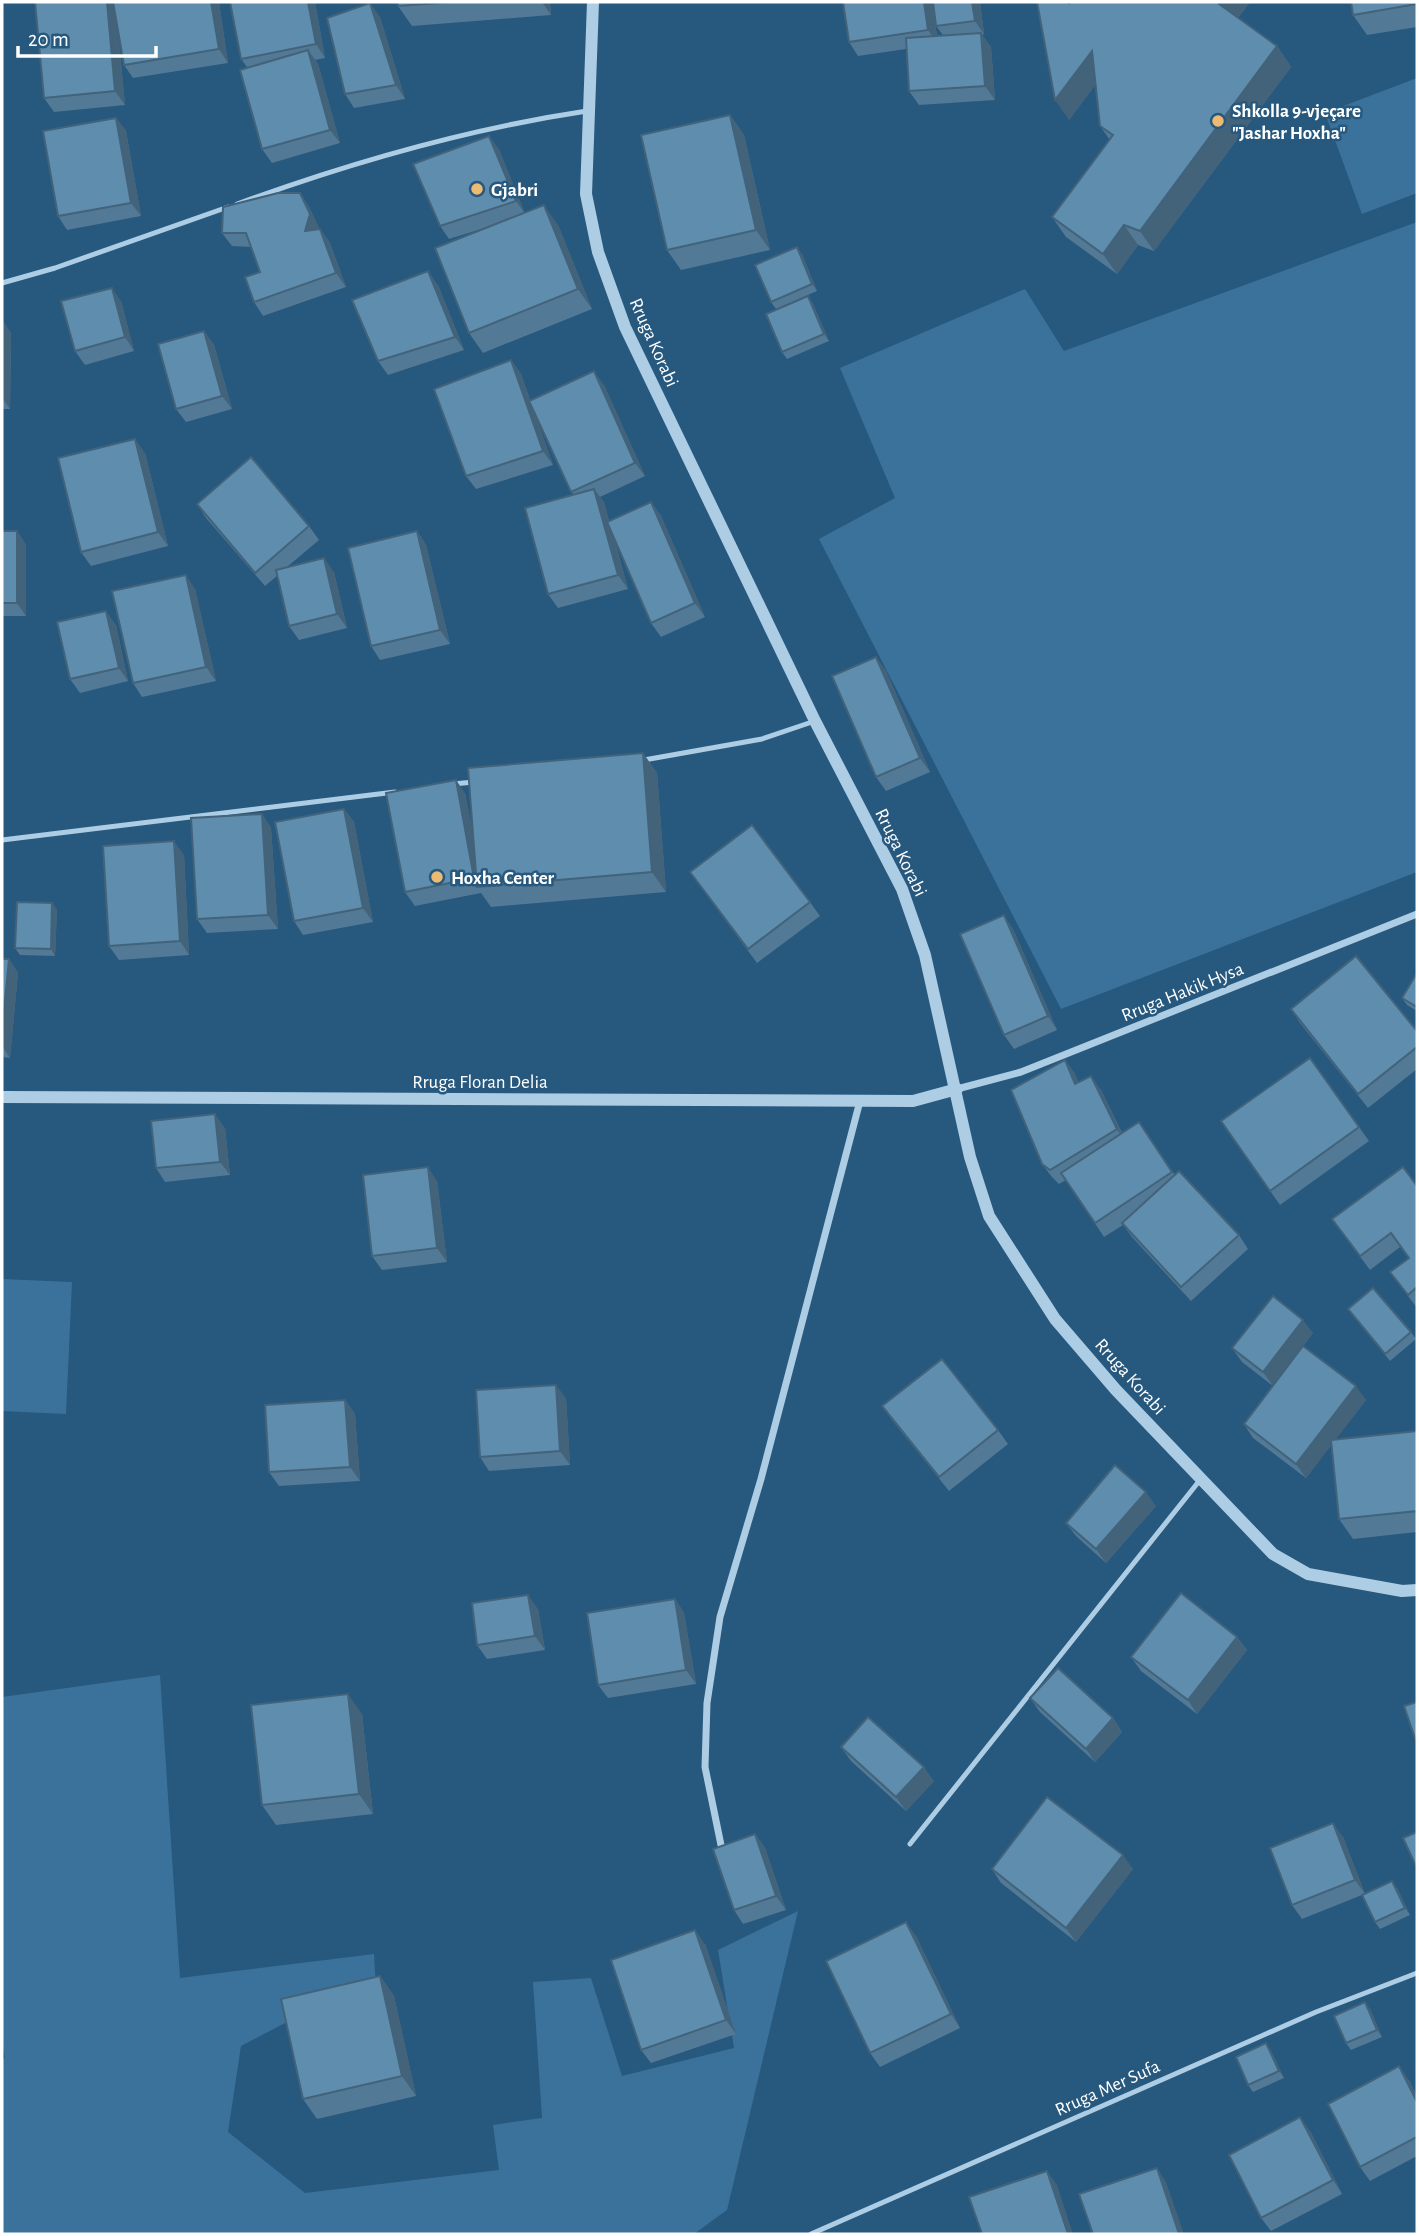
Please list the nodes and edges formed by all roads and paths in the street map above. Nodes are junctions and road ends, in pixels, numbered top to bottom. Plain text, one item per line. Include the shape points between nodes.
1 (593, 2) edge
2 (587, 111) junction
3 (2, 283) edge
4 (816, 721) junction
5 (634, 762) edge
6 (485, 780) edge
7 (443, 786) edge
8 (402, 791) edge
9 (2, 841) edge
10 (1417, 914) edge
11 (957, 1090) junction
12 (2, 1097) edge
13 (860, 1101) junction
14 (1200, 1480) junction
15 (1417, 1590) edge
16 (910, 1844) dead end
17 (720, 1845) edge
18 (1417, 1973) edge
19 (811, 2234) edge

1 - 2 street, Rruga Korabi
2 - 3 lane via 417,144
2 - 4 street, Rruga Korabi via 586,194 598,253 625,327
4 - 5 lane via 762,739
4 - 11 street, Rruga Korabi via 902,890 925,955
6 - 7 lane
8 - 9 lane
10 - 11 street, Rruga Hakik Hysa via 1021,1072
11 - 13 street, Rruga Floran Delia via 913,1101
11 - 14 street, Rruga Korabi via 970,1157 989,1216 1012,1255 1055,1319
12 - 13 street, Rruga Floran Delia
13 - 17 street via 720,1617 707,1703 705,1767
14 - 15 street, Rruga Korabi via 1273,1554 1308,1574
14 - 16 lane
18 - 19 lane, Rruga Mer Sufa via 1316,2012

